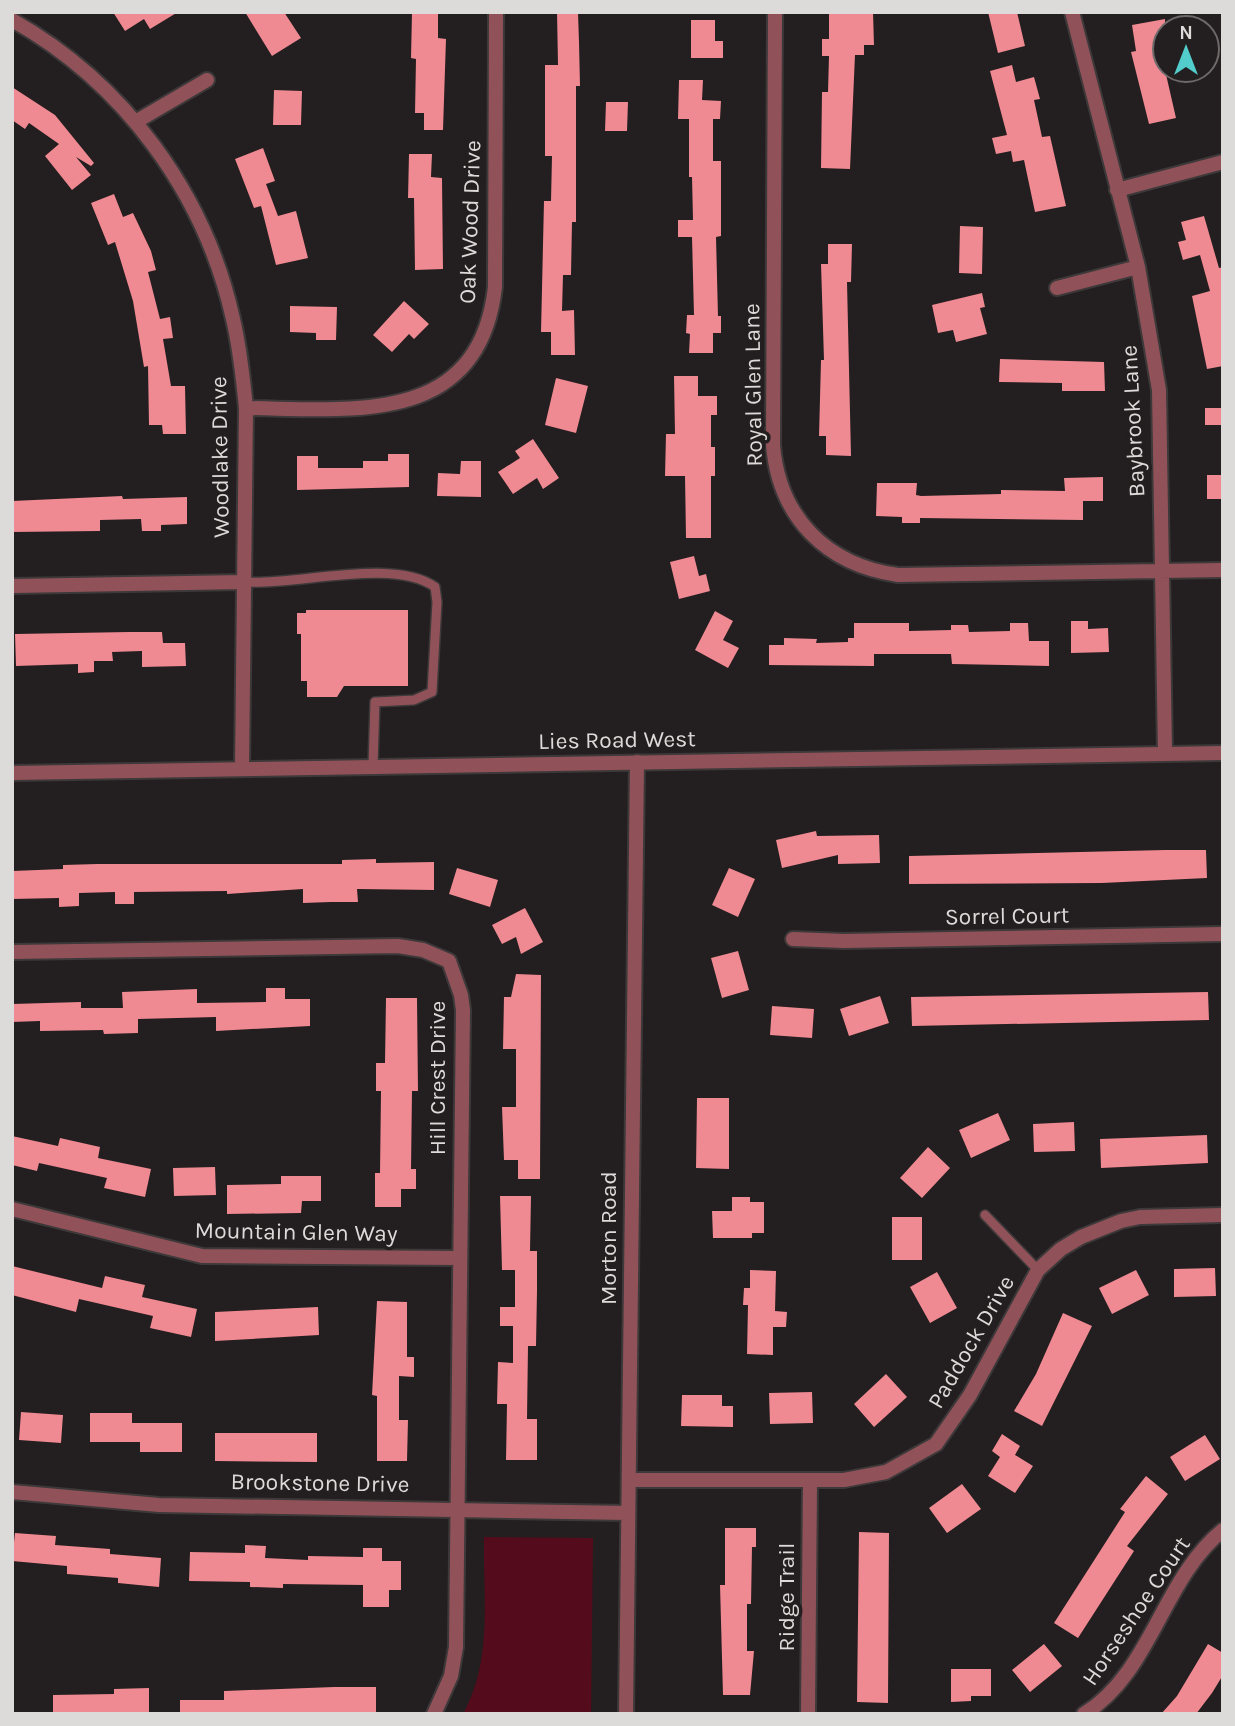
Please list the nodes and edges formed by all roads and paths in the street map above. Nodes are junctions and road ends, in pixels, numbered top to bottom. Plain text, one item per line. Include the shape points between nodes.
1 (496, 12) edge
2 (775, 12) edge
3 (1072, 12) edge
4 (12, 20) edge
5 (207, 80) dead end
6 (137, 121) junction
7 (1223, 162) edge
8 (1117, 190) junction
9 (1138, 267) junction
10 (1057, 288) dead end
11 (246, 408) junction
12 (1223, 570) edge
13 (1162, 571) junction
14 (244, 582) junction
15 (12, 586) edge
16 (1223, 752) edge
17 (1165, 753) junction
18 (637, 762) junction
19 (373, 766) junction
20 (242, 769) junction
21 (12, 773) edge
22 (1223, 934) edge
23 (793, 939) dead end
24 (12, 953) edge
25 (12, 1209) edge
26 (985, 1215) dead end
27 (1223, 1215) edge
28 (459, 1258) junction
29 (1038, 1270) junction
30 (629, 1480) junction
31 (810, 1480) junction
32 (12, 1492) edge
33 (457, 1510) junction
34 (628, 1513) junction
35 (1223, 1530) edge
36 (434, 1714) edge
37 (626, 1714) edge
38 (808, 1714) edge
39 (1084, 1714) edge

1 - 11 street, Oak Wood Drive via 495,287 489,318 460,370 413,400 384,407
2 - 13 street, Royal Glen Lane via 772,445 780,484 812,538 864,568 898,575
3 - 8 street, Baybrook Lane
4 - 6 street, Woodlake Drive via 72,61
5 - 6 street
6 - 11 street, Woodlake Drive via 192,206 216,260 234,320
7 - 8 street
8 - 9 street, Baybrook Lane
9 - 10 street
9 - 13 street, Baybrook Lane via 1159,390
11 - 14 street, Woodlake Drive
12 - 13 street, Royal Glen Lane
13 - 17 street, Baybrook Lane
14 - 15 street
14 - 19 lane via 381,575 421,577 435,587 432,692 414,699 375,702
14 - 20 street, Woodlake Drive
16 - 17 street, Lies Road West
17 - 18 street, Lies Road West
18 - 19 street, Lies Road West
18 - 30 street, Morton Road
19 - 20 street, Lies Road West
20 - 21 street, Lies Road West
22 - 23 street, Sorrel Court via 845,942
24 - 28 street, Hill Crest Drive via 398,946 449,961 463,1010
25 - 28 street, Mountain Glen Way via 202,1256
26 - 29 lane
27 - 29 street, Paddock Drive via 1121,1221 1081,1237
28 - 33 street, Hill Crest Drive
29 - 31 street, Paddock Drive via 970,1395 936,1444 886,1472 844,1480
30 - 31 street, Paddock Drive
30 - 34 street, Morton Road
31 - 38 street, Ridge Trail
32 - 33 street, Brookstone Drive via 159,1505
33 - 34 street, Brookstone Drive
33 - 36 street, Hill Crest Drive via 454,1663
34 - 37 street, Morton Road
35 - 39 street, Horseshoe Court via 1190,1568 1114,1691

